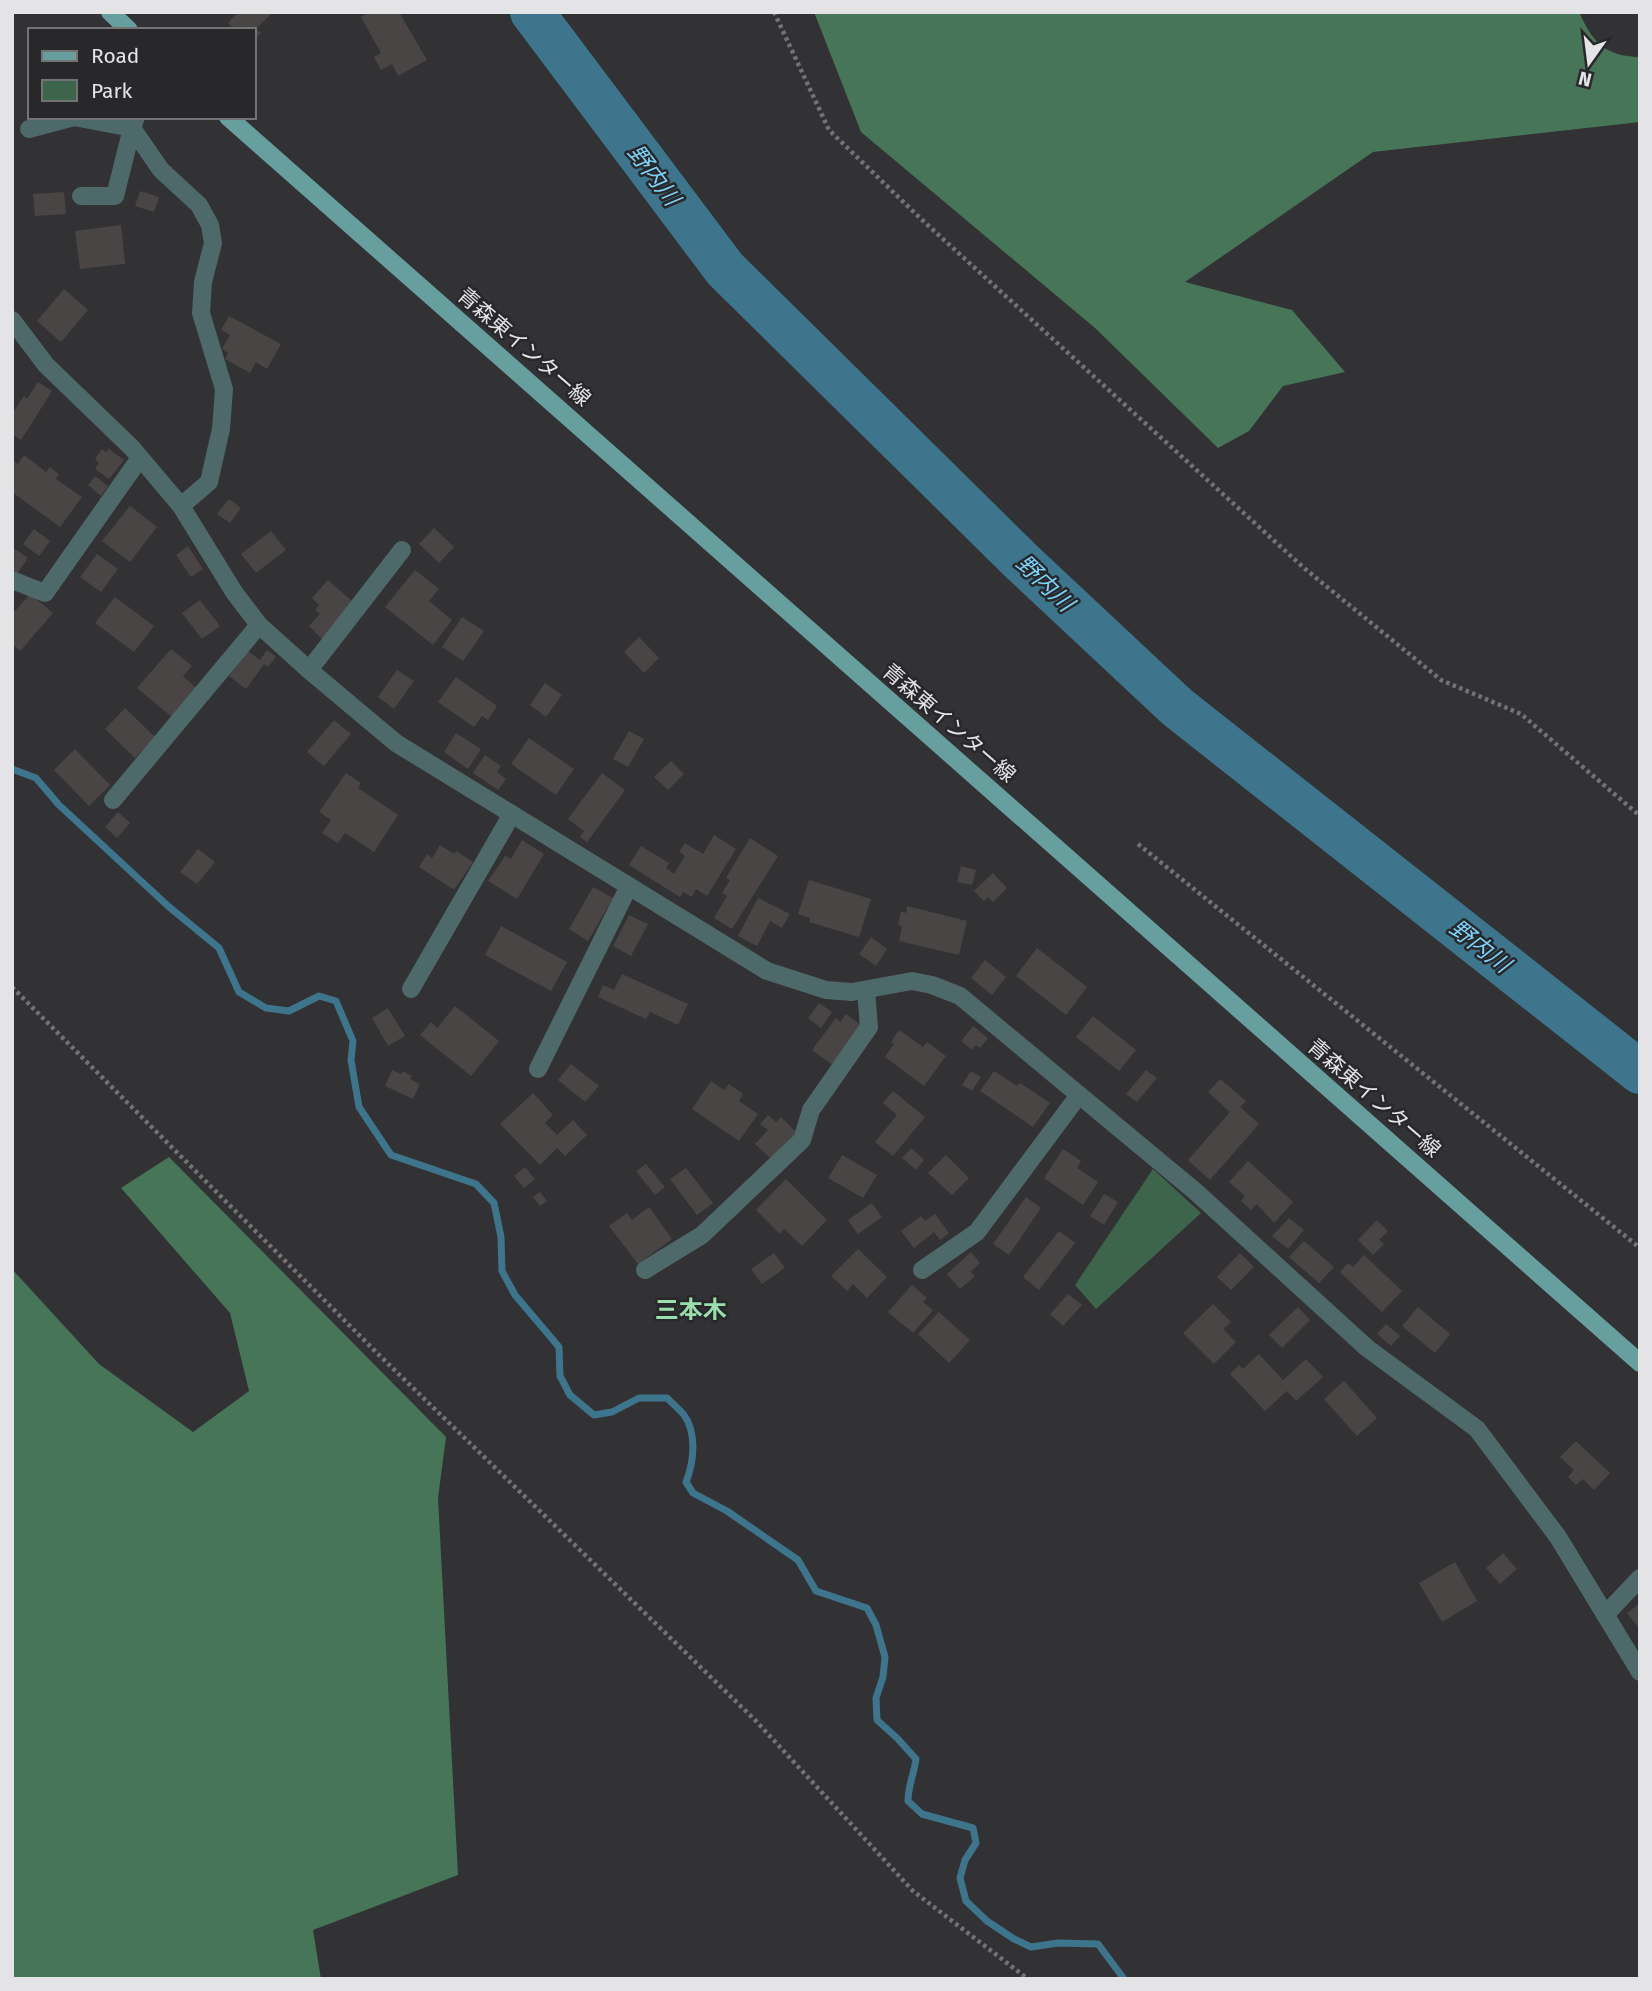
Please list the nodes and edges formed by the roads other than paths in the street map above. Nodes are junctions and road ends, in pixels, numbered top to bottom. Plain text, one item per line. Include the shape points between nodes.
1 (110, 12) edge
2 (127, 28) edge
3 (66, 119) edge
4 (94, 119) edge
5 (230, 119) edge
6 (134, 123) edge
7 (29, 129) dead end
8 (81, 196) dead end
9 (12, 320) edge
10 (140, 458) junction
11 (181, 506) junction
12 (402, 550) dead end
13 (12, 580) edge
14 (259, 625) junction
15 (309, 670) junction
16 (113, 800) dead end
17 (512, 814) junction
18 (629, 886) junction
19 (411, 989) dead end
20 (866, 990) junction
21 (538, 1069) dead end
22 (1079, 1095) junction
23 (645, 1270) dead end
24 (922, 1270) dead end
25 (1640, 1363) edge
26 (1640, 1578) edge
27 (1605, 1615) junction
28 (1640, 1672) edge

1 - 2 main road
3 - 7 street
4 - 6 street
5 - 25 main road, 青森東インター線
6 - 8 street via 115,196
6 - 11 street via 161,170 199,205 213,243 201,313 224,389 221,429 209,482
9 - 10 street via 46,365
10 - 11 street
10 - 13 street via 45,593
11 - 14 street
12 - 15 street
14 - 15 street
14 - 16 street
15 - 17 street via 397,743
17 - 18 street
17 - 19 street
18 - 20 street via 767,971 826,990
18 - 21 street
20 - 22 street via 912,981 960,996
20 - 23 street via 869,1027 811,1111 802,1140 702,1235
22 - 24 street via 977,1232
22 - 27 street via 1196,1192 1367,1348 1477,1429 1558,1537
26 - 27 street
27 - 28 street

